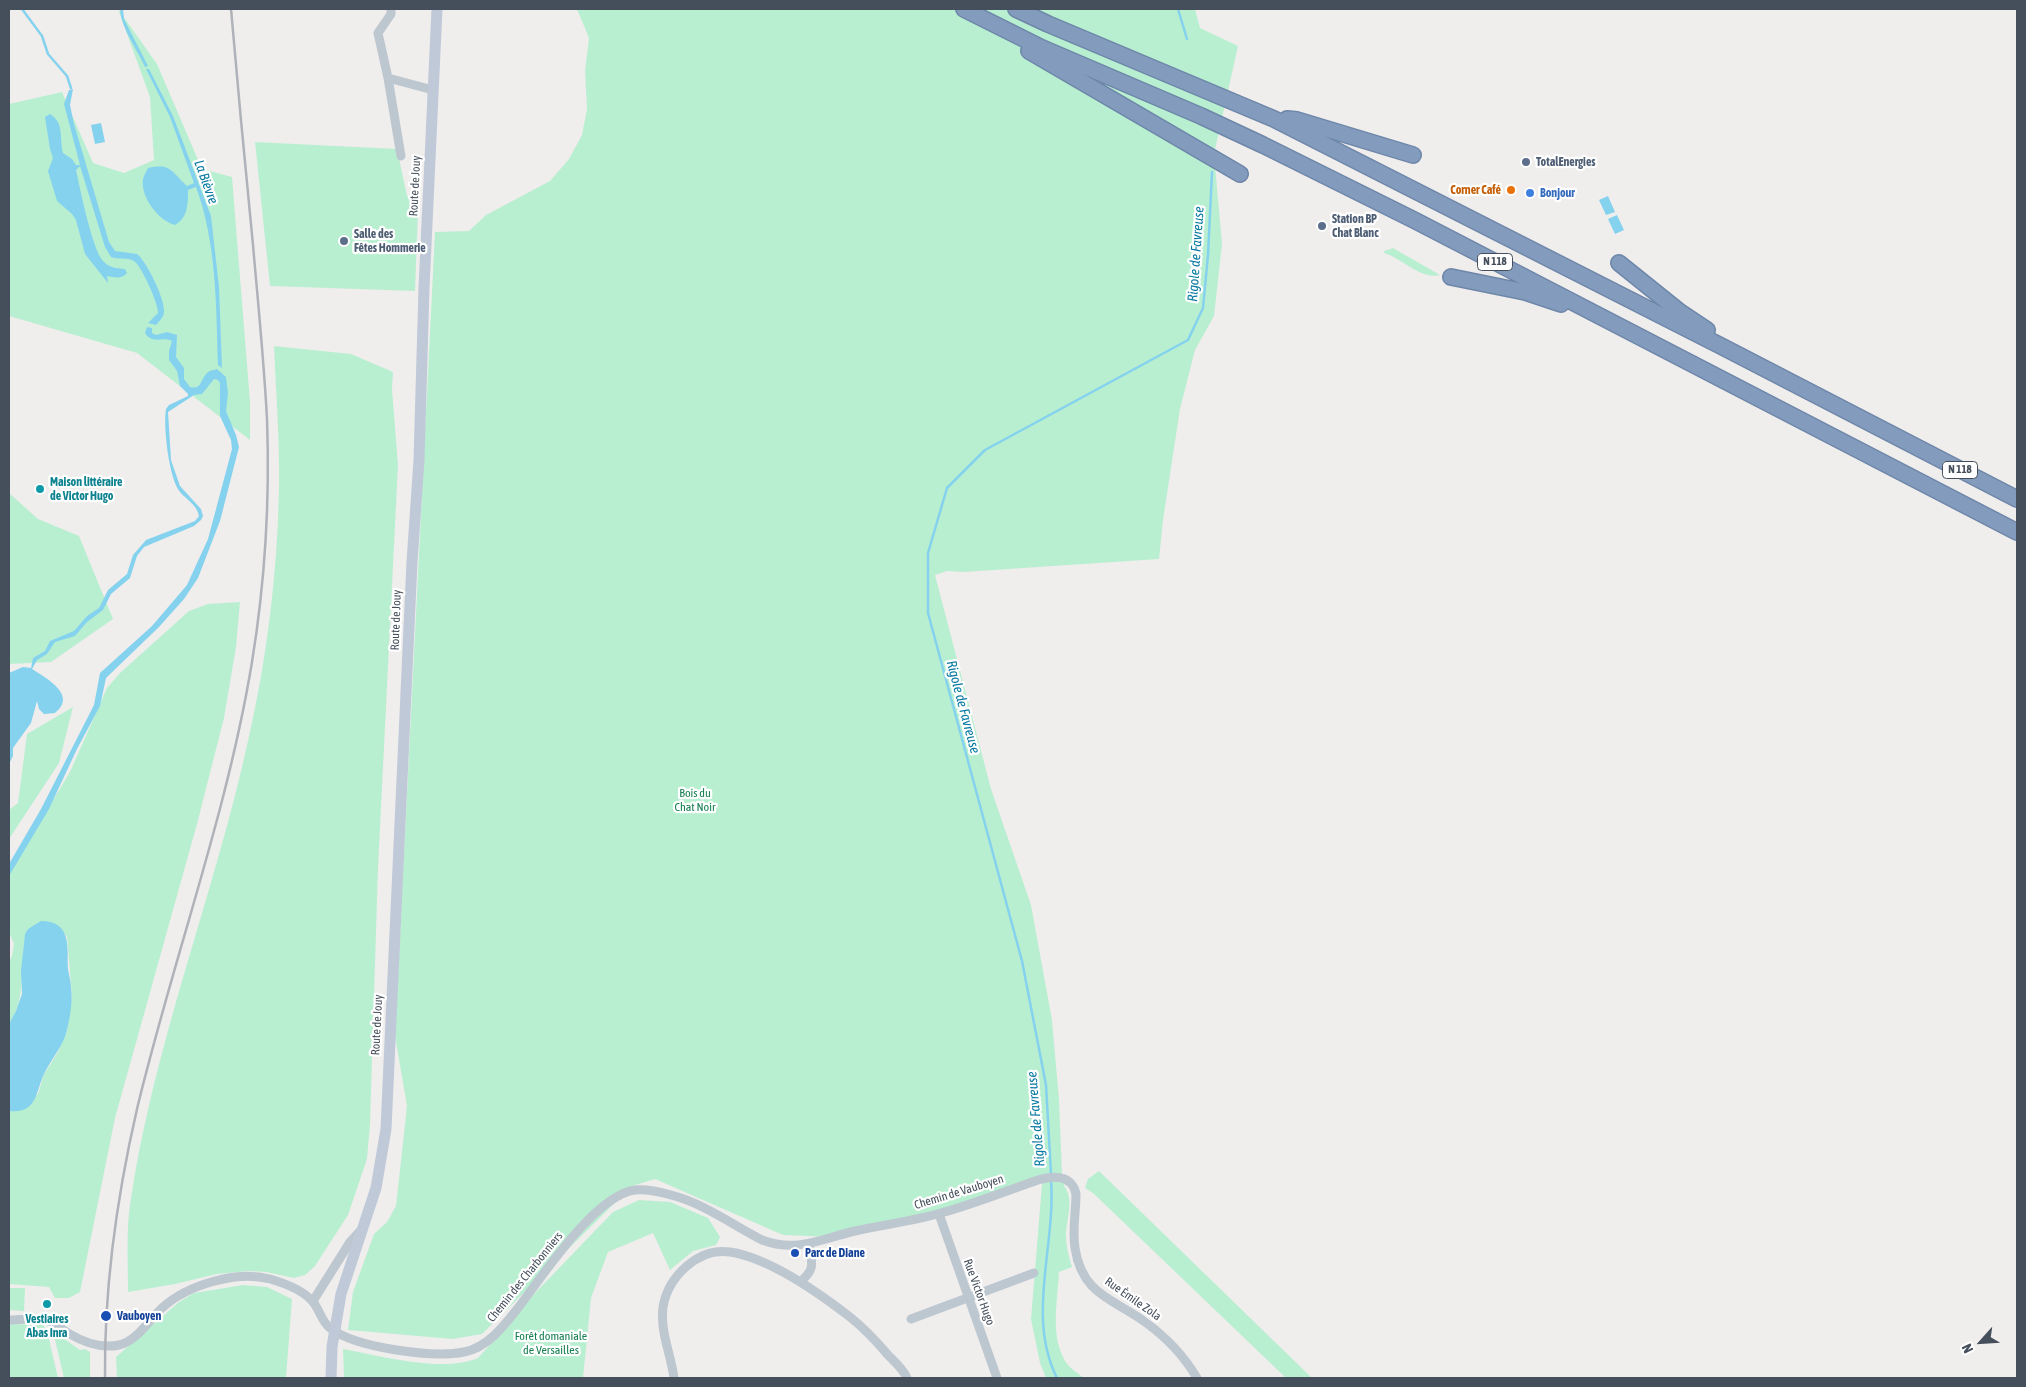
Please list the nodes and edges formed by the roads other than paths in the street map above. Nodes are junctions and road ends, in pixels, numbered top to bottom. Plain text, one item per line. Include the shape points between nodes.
1 (391, 9) edge
2 (437, 9) edge
3 (964, 9) edge
4 (1016, 9) edge
5 (998, 27) junction
6 (388, 78) junction
7 (433, 90) junction
8 (1274, 118) junction
9 (1413, 155) dead end
10 (401, 156) dead end
11 (1240, 174) dead end
12 (1619, 263) dead end
13 (1451, 277) dead end
14 (1573, 302) junction
15 (1721, 346) junction
16 (2017, 499) edge
17 (2017, 532) edge
18 (1055, 1177) joint
19 (939, 1214) junction
20 (362, 1230) junction
21 (832, 1237) joint
22 (809, 1245) junction
23 (1034, 1273) dead end
24 (800, 1282) junction
25 (968, 1297) junction
26 (313, 1301) junction
27 (911, 1319) dead end
28 (9, 1320) edge
29 (334, 1331) junction
30 (331, 1378) edge
31 (674, 1378) edge
32 (908, 1378) edge
33 (997, 1378) edge
34 (1197, 1378) edge

1 - 6 street via 378,32
2 - 7 main road, Route de Jouy
3 - 5 highway, N 118
4 - 8 highway, N 118
5 - 11 highway via 1013,42
5 - 14 highway, N 118 via 1263,145
6 - 7 street
6 - 10 street
7 - 20 main road, Route de Jouy via 419,460 386,1129 376,1188
8 - 9 highway via 1297,120
8 - 15 highway, N 118
12 - 15 highway via 1709,331
13 - 14 highway via 1524,292 1558,304
14 - 17 highway, N 118
15 - 16 highway, N 118
18 - 19 street, Chemin de Vauboyen
18 - 34 street, Rue Émile Zola via 1073,1185 1076,1194 1075,1247 1083,1273 1104,1297 1160,1334
19 - 21 street, Chemin de Vauboyen
19 - 25 street, Rue Victor Hugo
20 - 26 street, Route de Jouy via 350,1242
20 - 29 main road, Route de Jouy via 341,1294
21 - 22 street, Chemin des Charbonniers
22 - 24 street via 813,1266
22 - 29 street, Chemin des Charbonniers via 774,1245 693,1203 671,1195 635,1190 607,1203 596,1213 570,1240 511,1317 480,1346 451,1354 403,1351 349,1338
23 - 25 street
24 - 31 street via 745,1256 728,1252 706,1255 683,1269 663,1306 663,1332
24 - 32 street via 851,1318
25 - 27 street
25 - 33 street, Rue Victor Hugo
26 - 28 street via 270,1279 243,1277 208,1283 180,1294 136,1336 111,1345 84,1342 46,1320
26 - 29 street via 324,1322
29 - 30 main road, Route de Jouy

